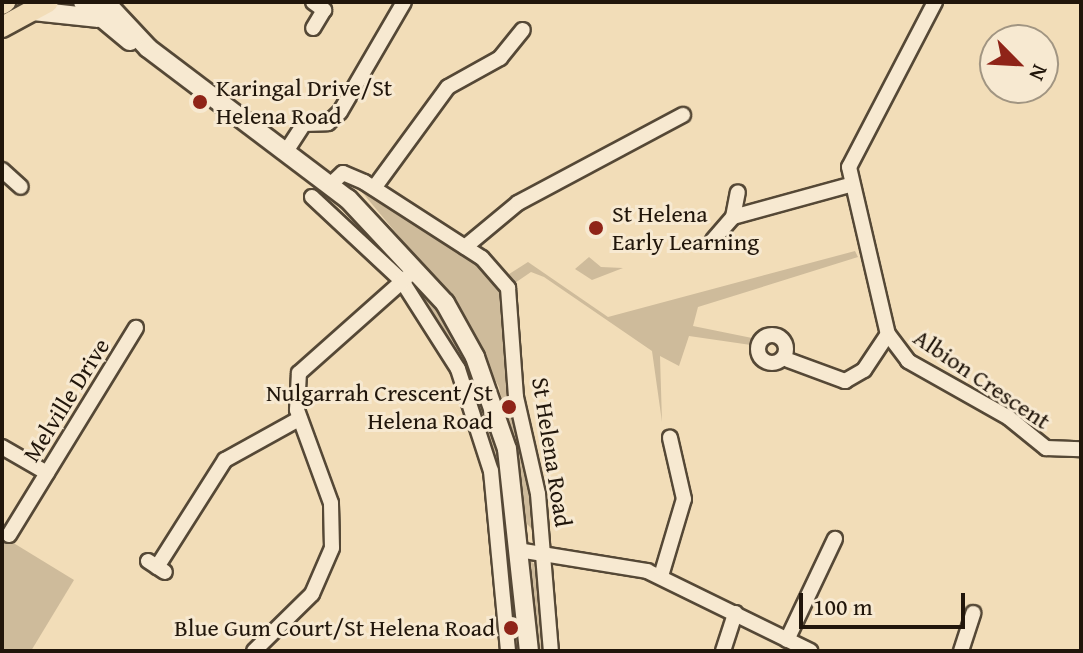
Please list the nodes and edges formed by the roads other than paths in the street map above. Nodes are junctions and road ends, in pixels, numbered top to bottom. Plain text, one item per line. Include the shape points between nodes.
1 (83, 2) edge
2 (120, 2) edge
3 (313, 2) edge
4 (404, 2) edge
5 (935, 2) edge
6 (40, 6) edge
7 (103, 10) edge
8 (2, 27) edge
9 (313, 28) dead end
10 (134, 30) junction
11 (523, 30) dead end
12 (148, 48) junction
13 (683, 115) dead end
14 (287, 150) junction
15 (2, 170) edge
16 (331, 184) junction
17 (849, 185) junction
18 (21, 187) dead end
19 (374, 188) junction
20 (738, 192) dead end
21 (312, 197) dead end
22 (733, 217) junction
23 (713, 240) dead end
24 (465, 247) junction
25 (409, 275) junction
26 (136, 328) dead end
27 (888, 334) junction
28 (788, 360) dead end
29 (299, 419) junction
30 (670, 438) dead end
31 (2, 447) edge
32 (1081, 449) edge
33 (47, 473) junction
34 (9, 535) dead end
35 (835, 539) dead end
36 (518, 550) junction
37 (542, 550) junction
38 (157, 567) dead end
39 (661, 576) junction
40 (735, 613) junction
41 (973, 613) dead end
42 (787, 640) junction
43 (254, 651) edge
44 (508, 651) edge
45 (529, 651) edge
46 (551, 651) edge
47 (723, 651) edge
48 (810, 651) edge
49 (961, 651) edge

1 - 7 main road, St Helena Road
2 - 10 main road
3 - 9 street via 324,10
4 - 14 street via 340,112 328,123 304,124
5 - 17 street, Albion Crescent via 854,153
6 - 7 main road
6 - 8 main road
7 - 10 main road, St Helena Road
7 - 12 main road, St Helena Road
10 - 12 main road, St Helena Road
11 - 19 street via 500,58 448,87
12 - 14 main road, St Helena Road
13 - 24 street via 518,203
14 - 16 main road, St Helena Road
15 - 18 street
16 - 19 street, St Helena Road via 347,173
16 - 25 main road, St Helena Road
17 - 22 street
17 - 27 street, Albion Crescent
19 - 24 street, St Helena Road
20 - 22 street
21 - 25 street, St Helena Road
22 - 23 street
24 - 37 street, St Helena Road via 499,275 514,308 515,389 536,478
25 - 29 street via 308,359 296,387
25 - 36 main road, St Helena Road via 461,330 489,391 510,465
25 - 44 street, St Helena Road via 458,369 482,433 495,495
26 - 33 street, Melville Drive
27 - 28 street via 864,370 845,381
27 - 32 street, Albion Crescent via 908,361 1009,418 1046,448
29 - 38 street via 225,460
29 - 43 street via 331,503 332,548 312,594
30 - 39 street via 684,499
31 - 33 street
33 - 34 street, Melville Drive
35 - 42 street
36 - 37 street
36 - 45 main road, St Helena Road
37 - 39 street
37 - 46 street, St Helena Road
39 - 40 street
40 - 42 street
40 - 47 street
41 - 49 street
42 - 48 street

